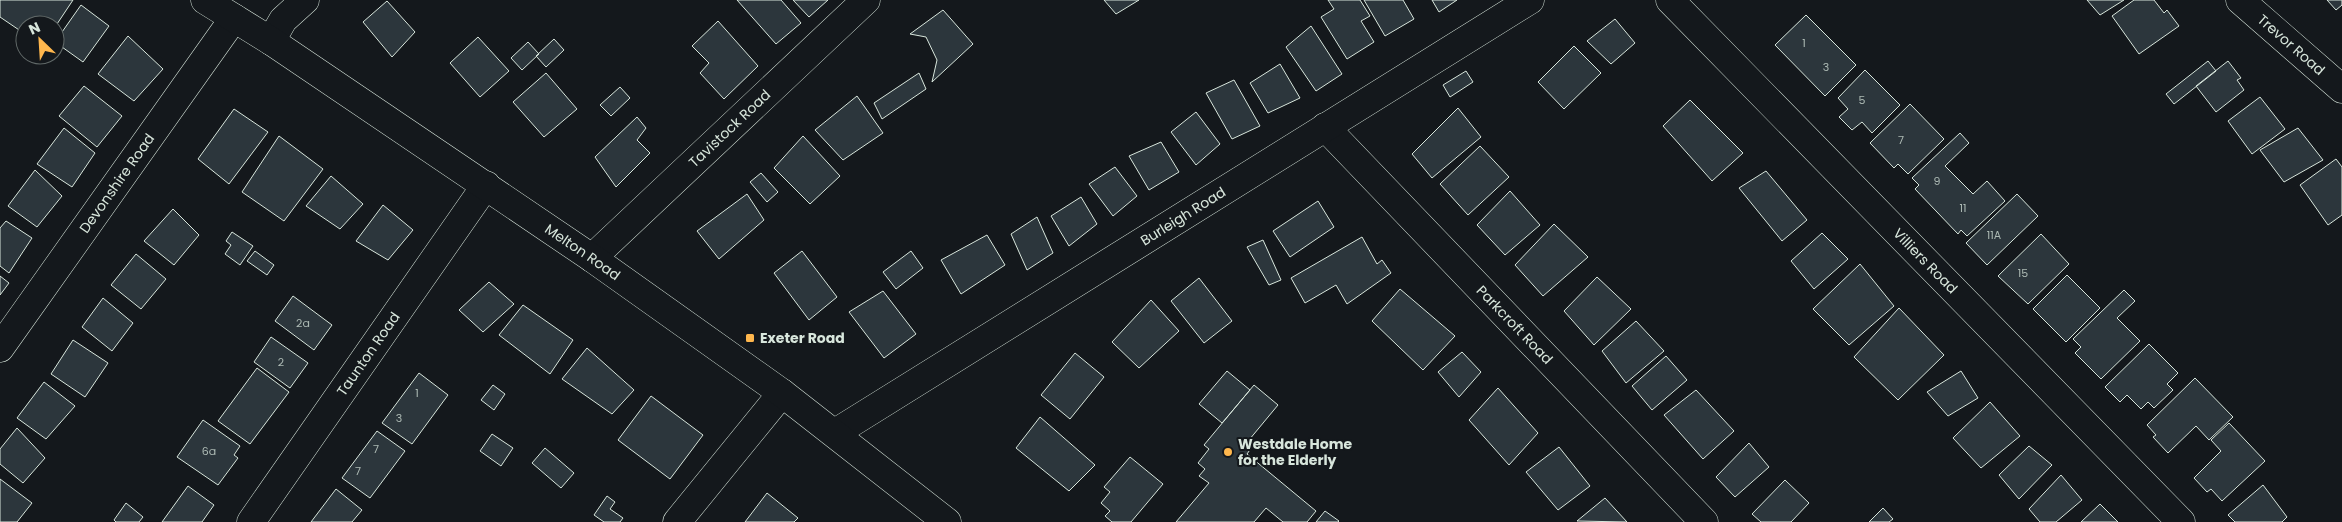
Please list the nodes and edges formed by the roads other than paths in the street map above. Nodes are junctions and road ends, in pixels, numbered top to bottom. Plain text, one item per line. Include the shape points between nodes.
1 (205, 0) edge
2 (305, 0) edge
3 (866, 0) edge
4 (1530, 0) edge
5 (1670, 0) edge
6 (2240, 0) edge
7 (234, 18) junction
8 (271, 41) junction
9 (2342, 89) edge
10 (1325, 127) junction
11 (486, 186) junction
12 (592, 258) junction
13 (0, 348) edge
14 (782, 393) junction
15 (835, 433) junction
16 (251, 522) edge
17 (677, 522) edge
18 (947, 522) edge
19 (1704, 522) edge
20 (2181, 522) edge

1 - 7 street, Melton Road
2 - 8 street via 283,20
3 - 12 street, Tavistock Road
4 - 10 street, Burleigh Road
5 - 20 street, Villiers Road
6 - 9 street, Trevor Road
7 - 8 street, Melton Road
7 - 13 street, Devonshire Road
8 - 11 street, Melton Road
10 - 15 street, Burleigh Road
10 - 19 street, Parkcroft Road
11 - 12 street, Melton Road
11 - 16 street, Taunton Road
12 - 14 street, Melton Road
14 - 15 street, Melton Road
14 - 17 street
15 - 18 street, Melton Road

